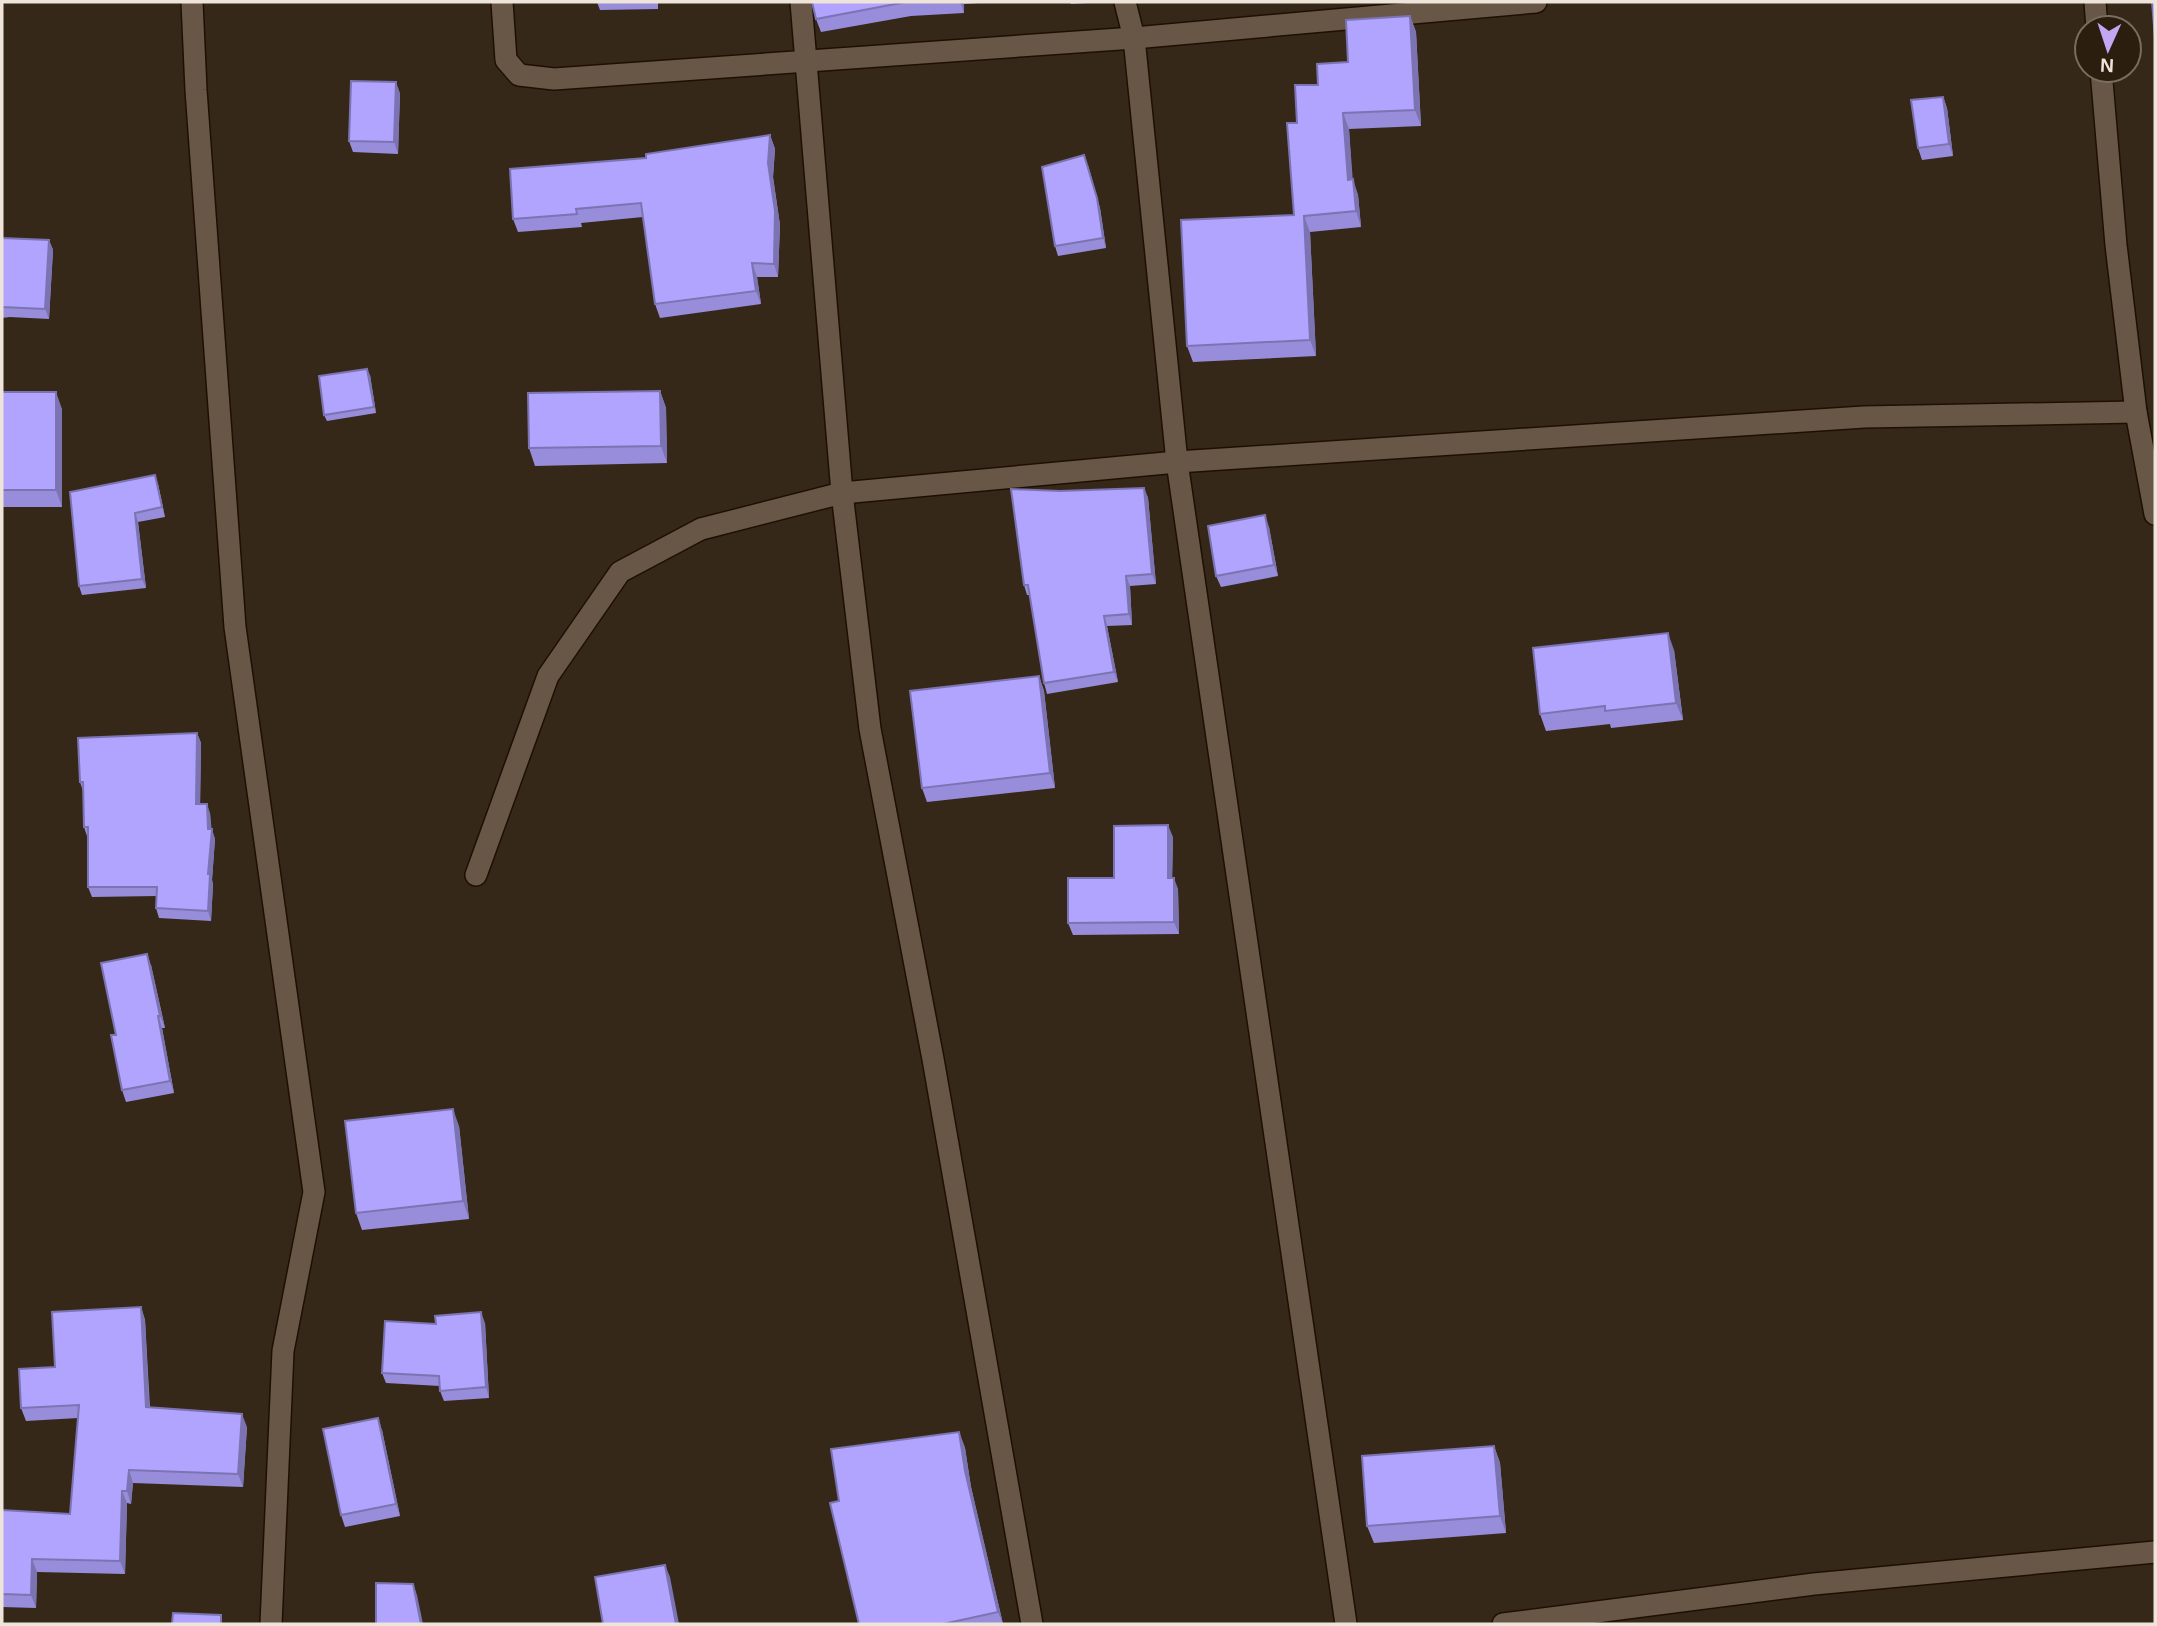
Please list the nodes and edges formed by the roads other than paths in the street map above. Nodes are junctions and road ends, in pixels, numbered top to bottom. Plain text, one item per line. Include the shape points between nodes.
1 (191, 2) edge
2 (502, 2) edge
3 (801, 2) edge
4 (1125, 2) edge
5 (1535, 2) edge
6 (1134, 38) junction
7 (807, 62) junction
8 (2102, 84) edge
9 (2136, 412) junction
10 (1177, 462) junction
11 (842, 494) junction
12 (2155, 514) edge
13 (476, 875) dead end
14 (2155, 1552) edge
15 (271, 1624) edge
16 (1031, 1624) edge
17 (1346, 1624) edge
18 (1503, 1624) edge

1 - 15 street via 235,627 314,1192 283,1351
2 - 7 street via 506,60 519,75 554,79
3 - 7 street
4 - 6 street
5 - 6 street
6 - 7 street
6 - 10 street
7 - 11 street
8 - 9 street
9 - 10 street via 1864,416
9 - 12 street
10 - 11 street
10 - 17 street
11 - 13 street via 701,529 620,572 548,676
11 - 16 street via 870,729 933,1059
14 - 18 street via 1814,1584

